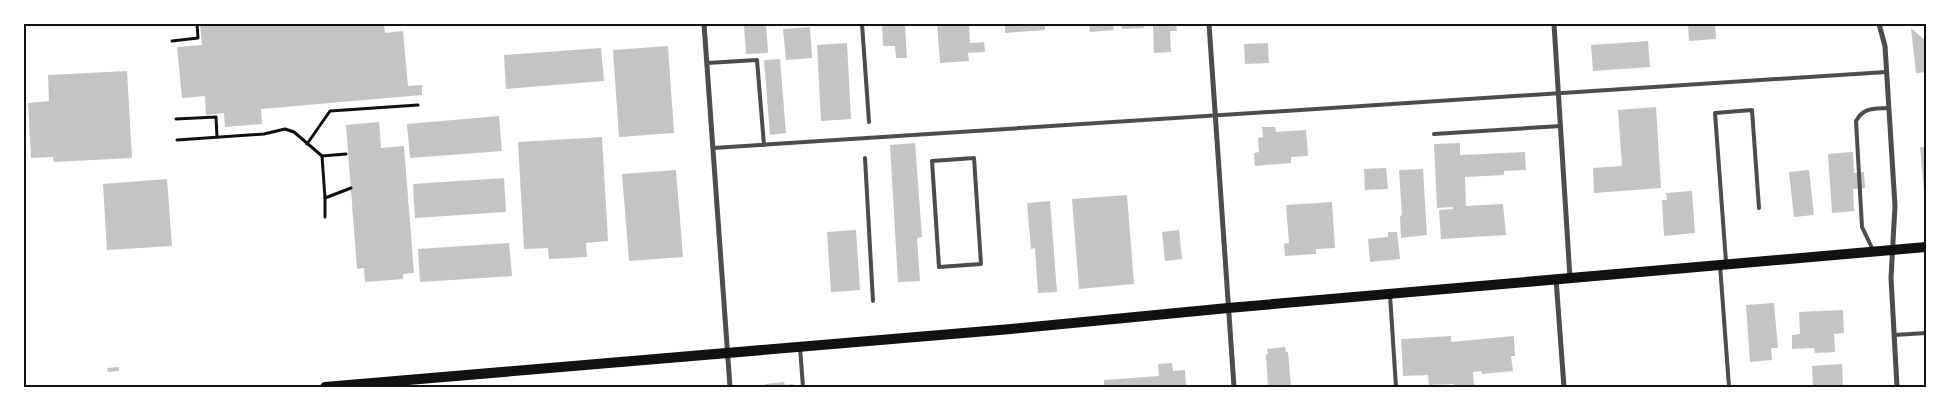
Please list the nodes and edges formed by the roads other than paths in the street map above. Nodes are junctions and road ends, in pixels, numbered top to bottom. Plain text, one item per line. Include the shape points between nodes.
1 (704, 24) edge
2 (862, 24) edge
3 (1209, 24) edge
4 (1554, 24) edge
5 (1879, 24) edge
6 (707, 63) junction
7 (1886, 72) junction
8 (1559, 93) junction
9 (1888, 108) junction
10 (1215, 116) junction
11 (868, 122) dead end
12 (1561, 126) junction
13 (1434, 134) dead end
14 (764, 145) junction
15 (713, 148) junction
16 (865, 158) dead end
17 (932, 161) joint
18 (1759, 208) dead end
19 (1926, 247) edge
20 (1893, 250) junction
21 (1874, 252) junction
22 (1723, 265) junction
23 (1570, 278) junction
24 (1556, 279) junction
25 (1390, 294) junction
26 (873, 301) dead end
27 (1228, 308) junction
28 (1926, 333) edge
29 (1894, 335) junction
30 (800, 346) junction
31 (727, 352) junction
32 (325, 387) edge
33 (730, 387) edge
34 (803, 387) edge
35 (1234, 387) edge
36 (1396, 387) edge
37 (1564, 387) edge
38 (1729, 387) edge
39 (1898, 387) edge

1 - 6 street
2 - 11 lane
3 - 10 street
4 - 8 street
5 - 7 street via 1883,34
6 - 14 lane via 757,60
6 - 15 street
7 - 8 lane
7 - 9 street
8 - 10 lane
8 - 12 street
9 - 20 street via 1895,206
9 - 21 lane via 1869,109 1860,113 1856,121 1862,227
10 - 14 lane
10 - 27 street
12 - 13 lane
12 - 23 street
14 - 15 lane
15 - 31 street
16 - 26 lane
17 - 17 lane via 939,267 981,264 974,158
18 - 22 lane via 1752,110 1715,113
19 - 20 main road
20 - 21 main road
20 - 29 street
21 - 22 main road
22 - 23 main road
22 - 38 lane
23 - 24 main road
24 - 25 main road
24 - 37 street
25 - 27 main road
25 - 36 lane
27 - 30 main road
27 - 35 street
28 - 29 lane
29 - 39 street
30 - 31 main road
30 - 34 lane
31 - 32 main road
31 - 33 street

